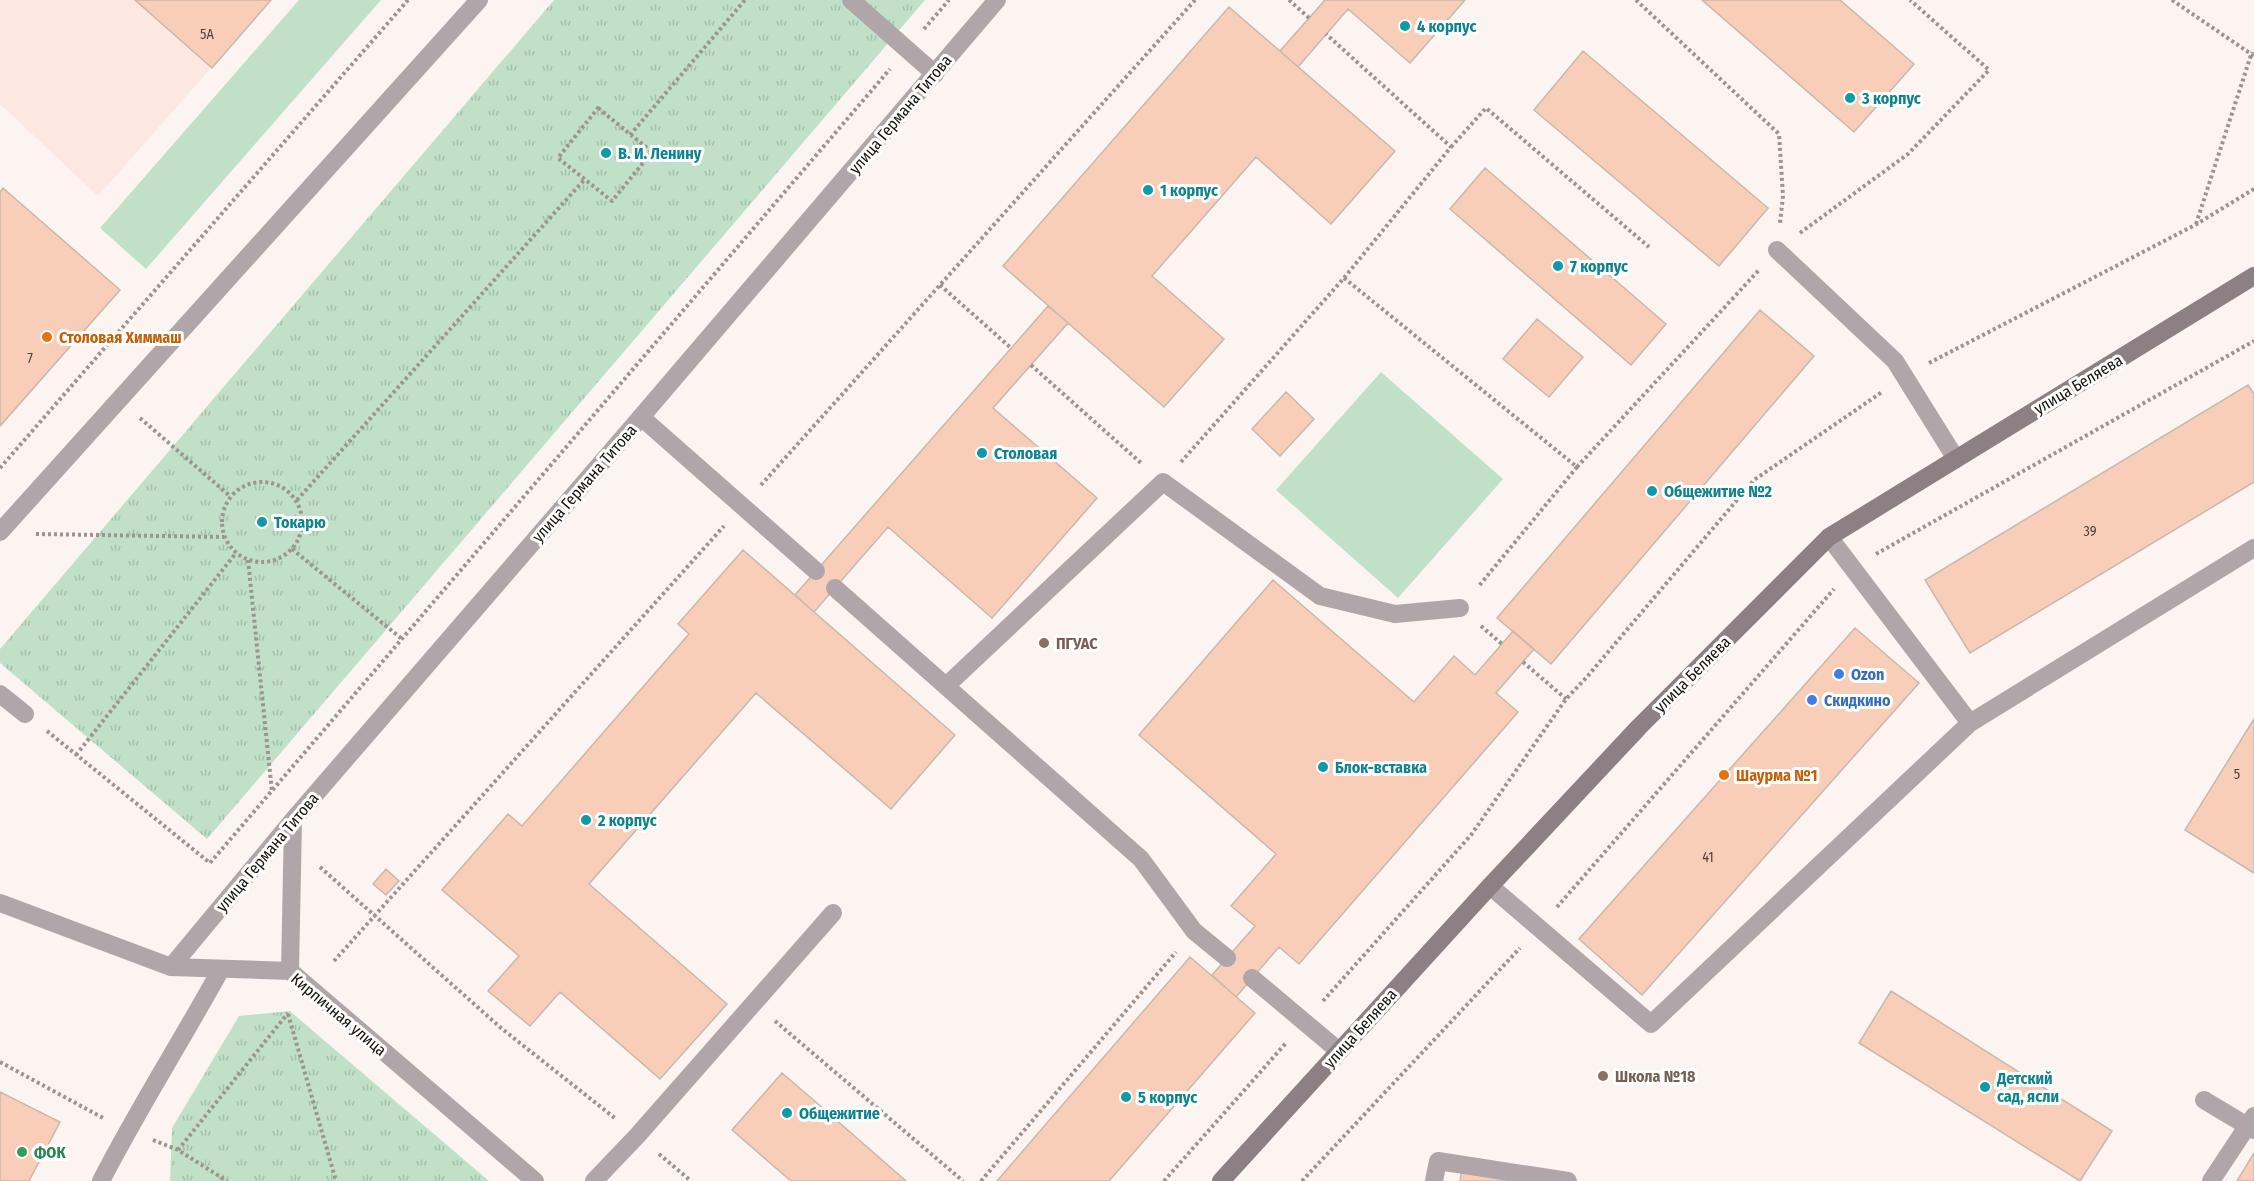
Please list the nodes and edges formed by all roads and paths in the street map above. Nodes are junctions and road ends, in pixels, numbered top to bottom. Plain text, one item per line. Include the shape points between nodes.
1 (408, 0) edge
2 (479, 0) edge
3 (745, 0) edge
4 (851, 0) edge
5 (948, 0) edge
6 (997, 0) edge
7 (1195, 0) edge
8 (1289, 0) edge
9 (1636, 0) edge
10 (1910, 0) edge
11 (2172, 0) edge
12 (1309, 18) dead end
13 (1326, 34) dead end
14 (907, 49) junction
15 (2253, 54) edge
16 (934, 74) junction
17 (630, 135) junction
18 (1451, 147) junction
19 (584, 180) junction
20 (2254, 189) edge
21 (2195, 225) junction
22 (1649, 247) dead end
23 (1777, 250) junction
24 (2254, 276) edge
25 (1344, 278) junction
26 (940, 285) junction
27 (2254, 340) edge
28 (1011, 348) dead end
29 (1031, 365) dead end
30 (1906, 375) junction
31 (119, 399) junction
32 (641, 417) junction
33 (1956, 459) junction
34 (1577, 467) junction
35 (0, 468) edge
36 (1163, 483) junction
37 (230, 496) junction
38 (297, 500) junction
39 (742, 506) junction
40 (0, 532) edge
41 (35, 534) dead end
42 (224, 537) junction
43 (1829, 537) junction
44 (2254, 548) edge
45 (292, 549) junction
46 (236, 553) junction
47 (248, 560) junction
48 (1853, 567) junction
49 (816, 571) dead end
50 (835, 588) dead end
51 (1460, 608) joint
52 (402, 639) junction
53 (1523, 662) dead end
54 (946, 686) junction
55 (0, 694) edge
56 (1566, 699) junction
57 (25, 714) joint
58 (1970, 723) junction
59 (76, 755) junction
60 (272, 792) junction
61 (293, 820) junction
62 (319, 866) dead end
63 (1490, 886) junction
64 (0, 903) edge
65 (833, 913) dead end
66 (376, 915) junction
67 (1538, 929) junction
68 (1194, 931) junction
69 (1227, 958) dead end
70 (334, 961) dead end
71 (171, 967) junction
72 (221, 969) junction
73 (290, 971) junction
74 (1252, 978) dead end
75 (754, 1003) junction
76 (1304, 1023) junction
77 (1339, 1051) junction
78 (0, 1062) edge
79 (2204, 1100) dead end
80 (2252, 1124) edge
81 (126, 1130) junction
82 (637, 1136) junction
83 (178, 1150) junction
84 (101, 1181) edge
85 (227, 1181) edge
86 (336, 1181) edge
87 (535, 1181) edge
88 (594, 1181) edge
89 (691, 1181) edge
90 (963, 1181) edge
91 (981, 1181) edge
92 (1164, 1181) edge
93 (1221, 1181) edge
94 (1302, 1181) edge
95 (1434, 1181) edge
96 (1568, 1181) edge
97 (2211, 1181) edge

1 - 35 path
2 - 31 street
3 - 17 path
4 - 14 street
5 - 14 path
6 - 16 street, улица Германа Титова
7 - 26 path
8 - 12 path
9 - 23 path via 1779,134 1783,196
10 - 23 path via 1989,70 1908,154
11 - 15 path
13 - 18 path
14 - 16 street
14 - 52 path
15 - 21 path
16 - 32 street, улица Германа Титова
17 - 19 path via 652,152 612,201
17 - 19 path via 598,108 558,158
18 - 22 path via 1486,108
18 - 25 path
19 - 38 path
20 - 21 path
21 - 30 path
23 - 30 street
23 - 34 path
24 - 33 main road, улица Беляева
25 - 34 path
25 - 36 path
26 - 28 path
26 - 39 path
27 - 48 path
29 - 36 path
30 - 33 street
30 - 56 path via 1754,480
31 - 37 path
31 - 40 street
32 - 39 street
32 - 61 street, улица Германа Титова
33 - 43 main road, улица Беляева
34 - 51 path
36 - 51 street via 1320,596 1395,614
36 - 54 street
37 - 38 path via 246,484 265,481 283,487
37 - 42 path via 223,509
38 - 45 path via 303,517 301,534
39 - 49 street
39 - 66 path
41 - 42 path
42 - 46 path
43 - 48 street
43 - 63 main road, улица Беляева via 1639,727
44 - 58 street
45 - 47 path via 264,562
45 - 52 path
46 - 47 path
46 - 59 path
47 - 60 path
48 - 58 street
48 - 67 path
50 - 54 street
52 - 60 path
53 - 56 path
54 - 68 street via 1141,859
55 - 57 street
56 - 76 path via 1471,835
57 - 59 path
58 - 67 street via 1651,1024
59 - 60 path via 210,863
61 - 71 street, улица Германа Титова
61 - 73 street
62 - 66 path
63 - 67 street
63 - 77 main road, улица Беляева
64 - 71 street, Кирпичная улица
65 - 75 street
66 - 70 path
66 - 82 path via 501,1028
67 - 94 path
68 - 69 street
68 - 91 path
71 - 72 street, Кирпичная улица
72 - 73 street, Кирпичная улица
72 - 81 street
73 - 87 street, Кирпичная улица
74 - 76 street
75 - 82 street
75 - 90 path
76 - 77 street
76 - 92 path
77 - 93 main road, улица Беляева
78 - 81 path
79 - 80 street
80 - 97 street
81 - 83 path
81 - 84 street
82 - 88 street
82 - 89 path
83 - 85 path
83 - 86 path via 288,1013
95 - 96 street via 1438,1161

